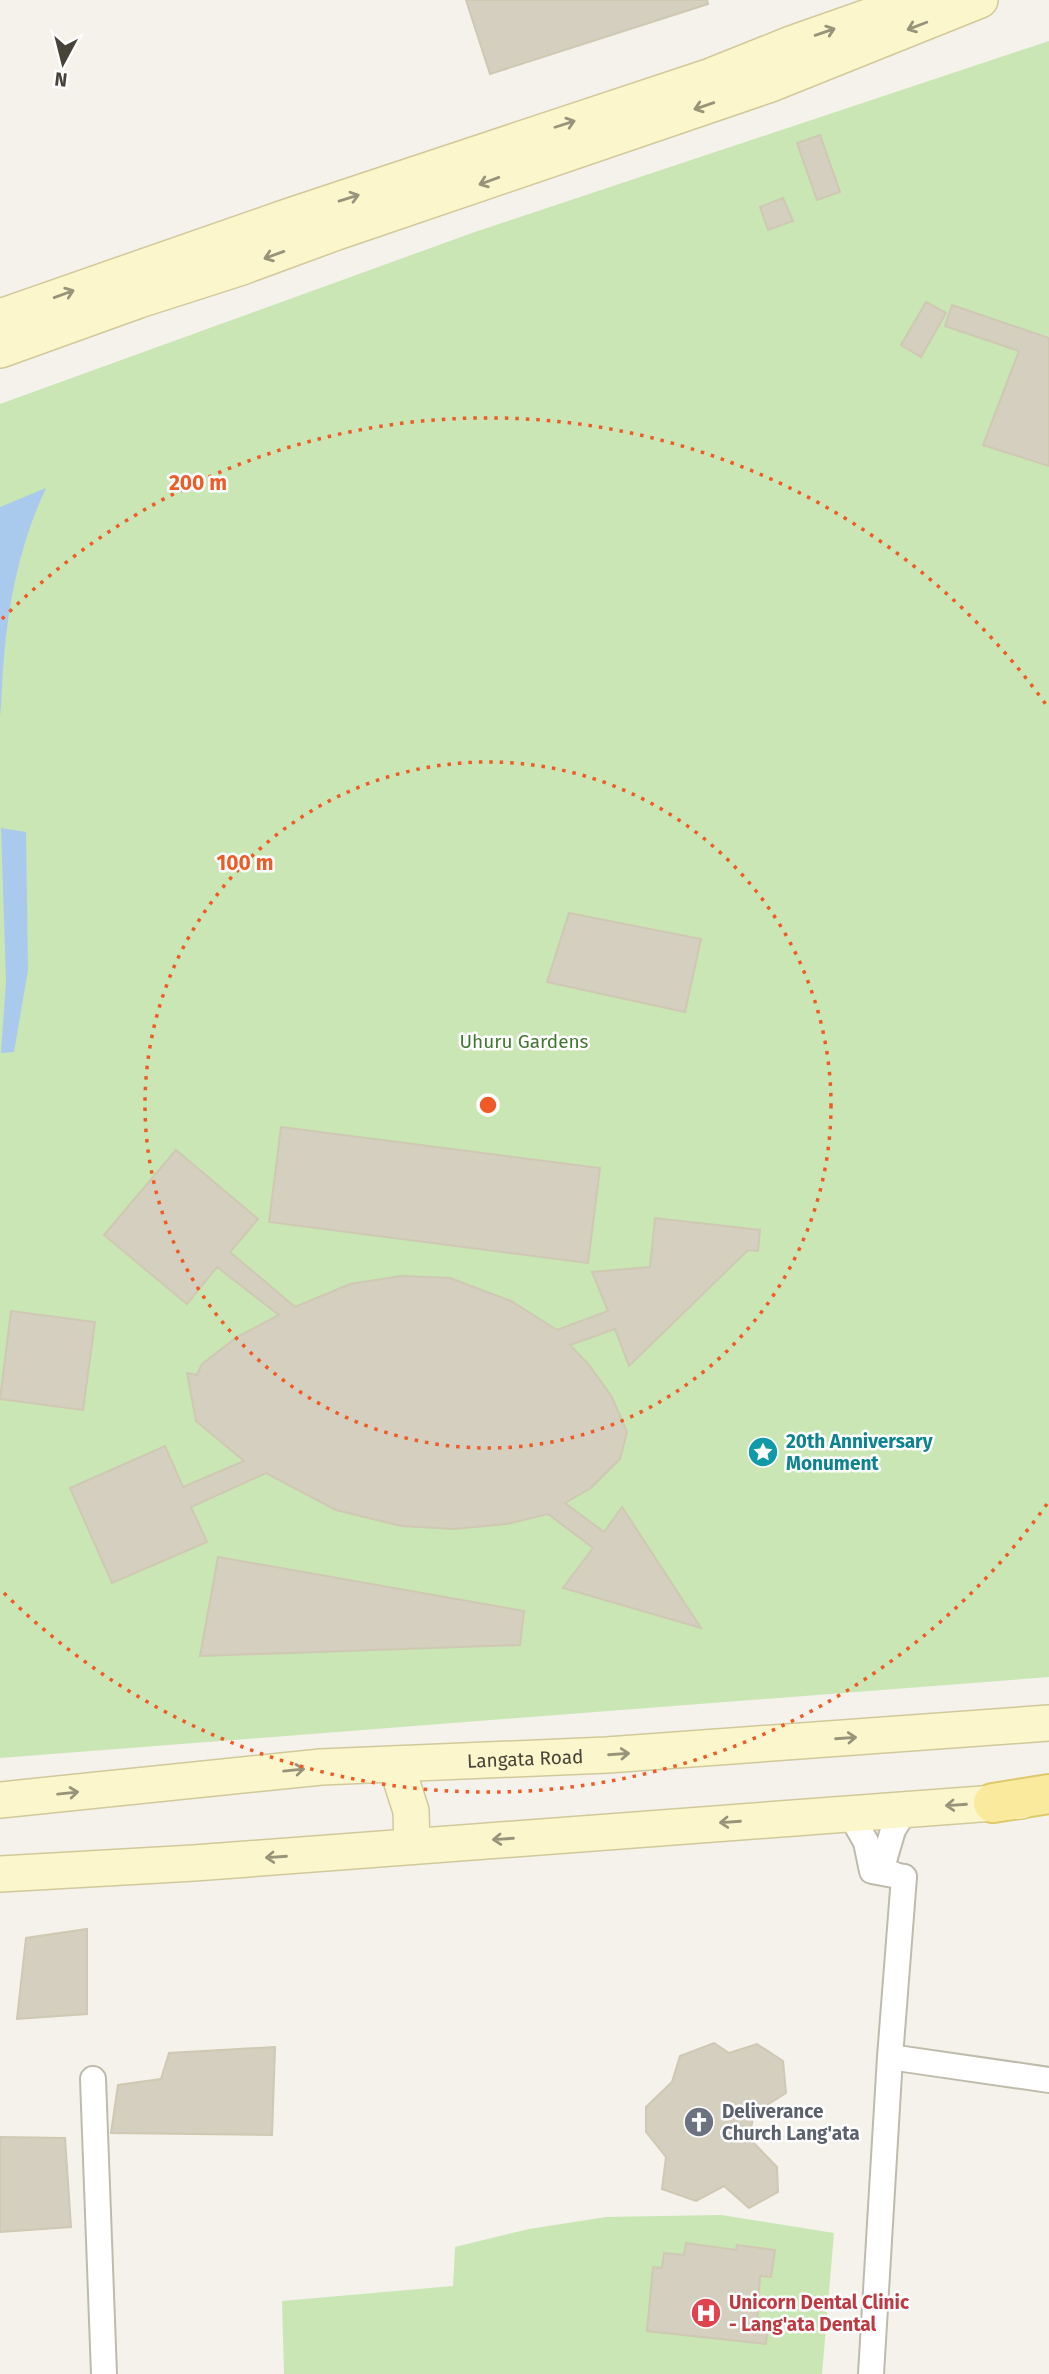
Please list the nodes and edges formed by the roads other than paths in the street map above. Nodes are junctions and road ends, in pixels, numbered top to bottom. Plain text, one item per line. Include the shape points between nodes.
1 (916, 0) edge
2 (980, 0) edge
3 (795, 58) junction
4 (0, 317) edge
5 (0, 351) edge
6 (1049, 1723) edge
7 (396, 1764) junction
8 (1049, 1796) edge
9 (0, 1800) edge
10 (993, 1803) joint
11 (906, 1809) junction
12 (850, 1814) junction
13 (412, 1846) junction
14 (0, 1874) edge
15 (904, 1877) junction
16 (890, 2057) junction
17 (93, 2078) dead end
18 (1049, 2080) edge
19 (104, 2374) edge
20 (871, 2374) edge

3 -> 1 main road
2 -> 3 main road
4 -> 3 main road via 712,76
3 -> 5 main road via 768,85
7 -> 6 main road, Langata Road via 607,1755
9 -> 7 main road, Langata Road via 321,1767
7 - 13 main road via 411,1811
8 - 10 main road
10 -> 11 main road
11 - 12 main road
11 - 15 street via 893,1830 881,1871
12 -> 13 main road
12 - 15 street via 866,1842 872,1871
13 -> 14 main road
15 - 16 street
16 - 18 street
16 - 20 street
17 - 19 street

